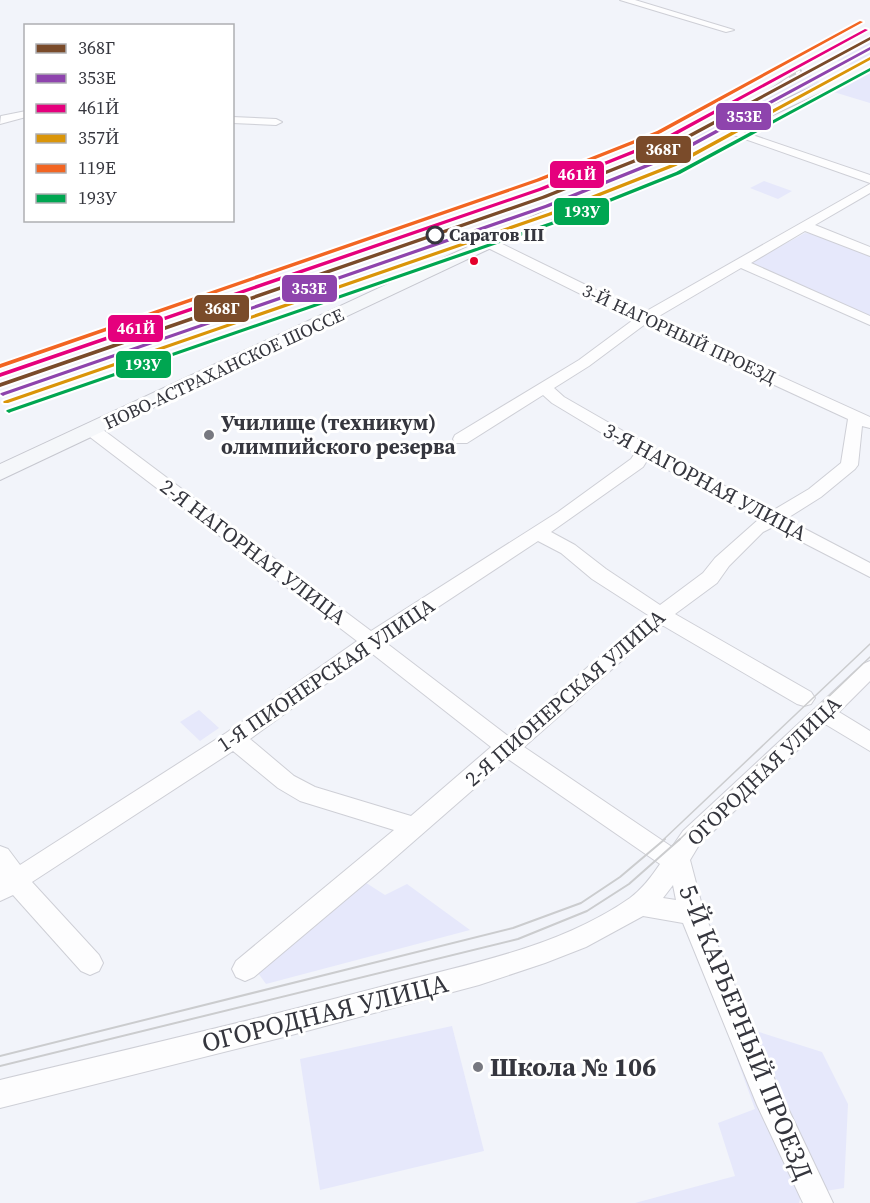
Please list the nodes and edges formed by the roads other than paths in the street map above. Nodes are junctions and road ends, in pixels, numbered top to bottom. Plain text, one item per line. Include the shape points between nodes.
1 (625, 0) edge
2 (668, 0) edge
3 (648, 7) junction
4 (729, 30) dead end
5 (870, 64) edge
6 (24, 114) edge
7 (234, 120) edge
8 (0, 122) edge
9 (276, 122) dead end
10 (729, 130) junction
11 (870, 178) edge
12 (870, 188) edge
13 (805, 226) junction
14 (489, 243) junction
15 (870, 252) edge
16 (740, 263) junction
17 (643, 320) junction
18 (870, 321) edge
19 (544, 388) junction
20 (864, 420) edge
21 (92, 430) junction
22 (461, 439) dead end
23 (645, 451) junction
24 (0, 473) edge
25 (773, 519) junction
26 (536, 532) junction
27 (870, 571) edge
28 (663, 615) junction
29 (371, 642) junction
30 (870, 669) edge
31 (804, 698) dead end
32 (824, 713) junction
33 (234, 739) junction
34 (870, 742) edge
35 (508, 748) junction
36 (415, 827) junction
37 (0, 856) edge
38 (678, 859) junction
39 (8, 885) edge
40 (640, 905) junction
41 (692, 913) junction
42 (90, 963) dead end
43 (245, 969) dead end
44 (0, 1094) edge
45 (818, 1203) edge

1 - 3 street
2 - 3 street
3 - 4 street
5 - 10 main road, НОВО-АСТРАХАНСКОЕ ШОССЕ
6 - 8 street
7 - 9 street
10 - 11 street
10 - 14 main road, НОВО-АСТРАХАНСКОЕ ШОССЕ
12 - 13 street
13 - 15 street
13 - 16 street
14 - 17 street, 3-Й НАГОРНЫЙ ПРОЕЗД
14 - 21 main road, НОВО-АСТРАХАНСКОЕ ШОССЕ
16 - 17 street
16 - 18 street
17 - 19 street
17 - 20 street, 3-Й НАГОРНЫЙ ПРОЕЗД
19 - 22 street
19 - 23 street, 3-Я НАГОРНАЯ УЛИЦА
20 - 25 street, 2-Я ПИОНЕРСКАЯ УЛИЦА via 854,422 849,465
21 - 24 main road, НОВО-АСТРАХАНСКОЕ ШОССЕ
21 - 29 street, 2-Я НАГОРНАЯ УЛИЦА
23 - 25 street, 3-Я НАГОРНАЯ УЛИЦА
23 - 26 street, 1-Я ПИОНЕРСКАЯ УЛИЦА via 637,463
25 - 27 street, 3-Я НАГОРНАЯ УЛИЦА
25 - 28 street, 2-Я ПИОНЕРСКАЯ УЛИЦА via 757,528 710,578
26 - 28 street via 568,549
26 - 29 street, 1-Я ПИОНЕРСКАЯ УЛИЦА
28 - 31 street
28 - 35 street, 2-Я ПИОНЕРСКАЯ УЛИЦА
29 - 33 street, 1-Я ПИОНЕРСКАЯ УЛИЦА
29 - 35 street, 2-Я НАГОРНАЯ УЛИЦА
30 - 32 street, ОГОРОДНАЯ УЛИЦА
32 - 34 street
32 - 38 street, ОГОРОДНАЯ УЛИЦА via 691,838
33 - 36 street via 286,782 309,794
33 - 39 street, 1-Я ПИОНЕРСКАЯ УЛИЦА
35 - 36 street, 2-Я ПИОНЕРСКАЯ УЛИЦА
35 - 38 street, 2-Я НАГОРНАЯ УЛИЦА via 663,855
36 - 43 street, 2-Я ПИОНЕРСКАЯ УЛИЦА
37 - 39 street
38 - 40 street, ОГОРОДНАЯ УЛИЦА
38 - 41 street, 5-Й КАРЬЕРНЫЙ ПРОЕЗД
39 - 42 street via 27,895
40 - 41 street
40 - 44 street, ОГОРОДНАЯ УЛИЦА via 566,945 474,975
41 - 45 street, 5-Й КАРЬЕРНЫЙ ПРОЕЗД via 767,1095

